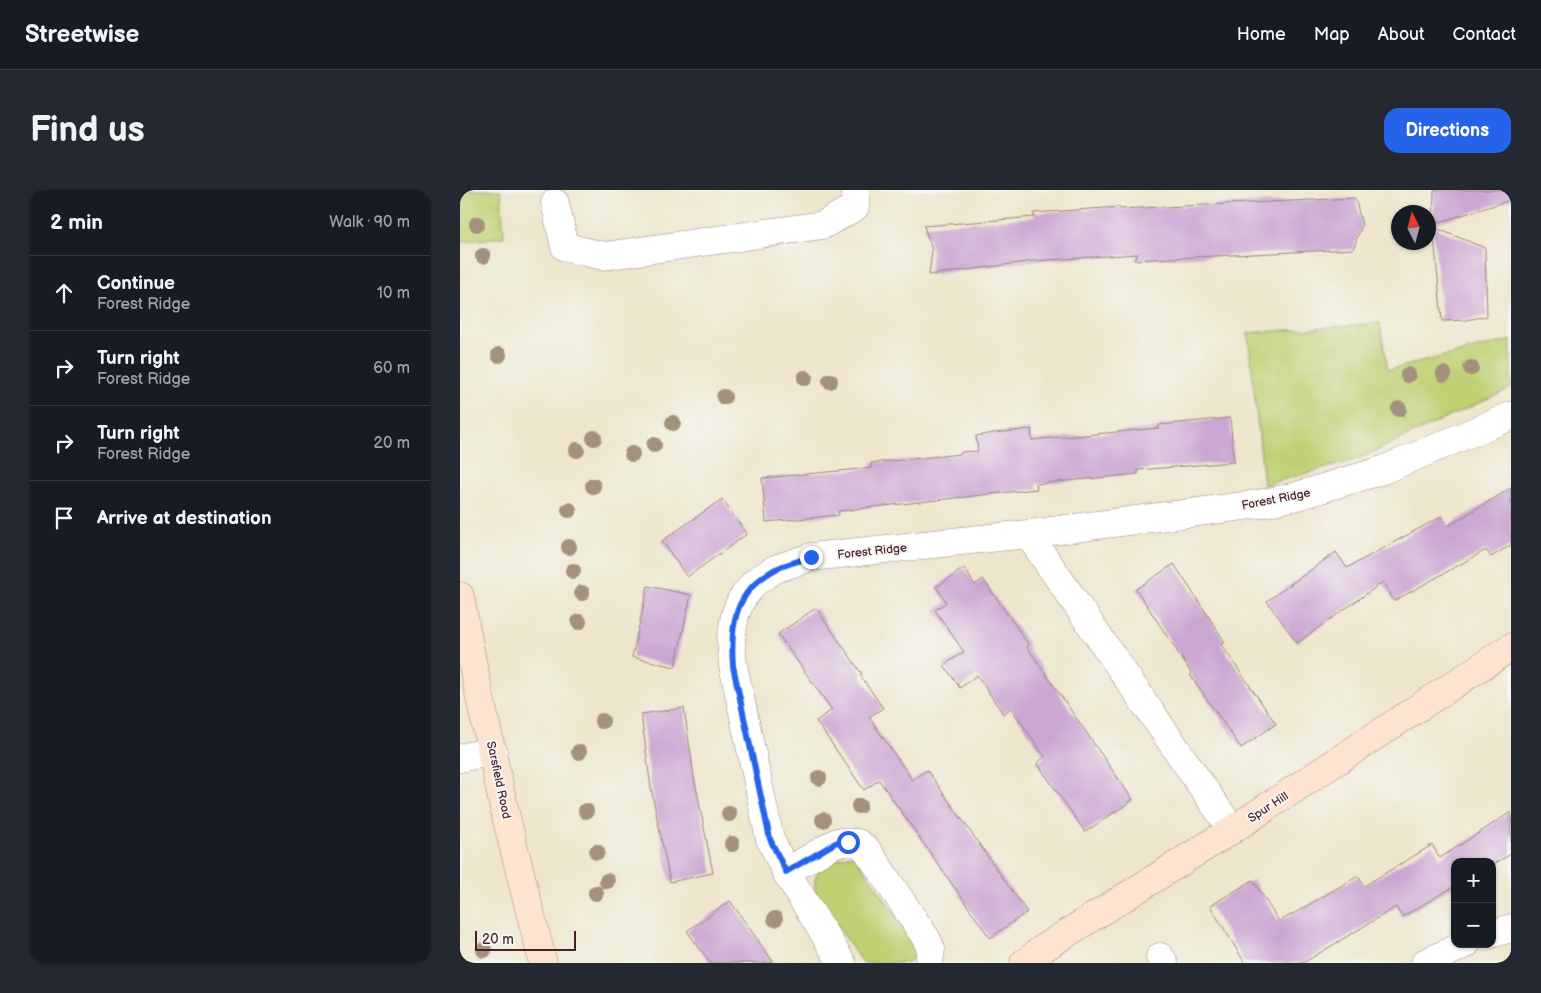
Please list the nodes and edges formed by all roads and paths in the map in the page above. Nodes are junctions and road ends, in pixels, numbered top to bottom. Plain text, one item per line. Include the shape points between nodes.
1 (856, 190) edge
2 (555, 203) dead end
3 (1511, 416) edge
4 (1028, 534) junction
5 (460, 596) edge
6 (1511, 647) edge
7 (492, 751) junction
8 (460, 758) edge
9 (1232, 830) junction
10 (786, 872) junction
11 (1511, 928) edge
12 (1496, 933) edge
13 (1457, 948) edge
14 (543, 963) edge
15 (842, 963) edge
16 (929, 963) edge
17 (1024, 963) edge
18 (1425, 963) edge

1 - 2 street via 855,207 823,225 604,256 565,247
3 - 4 street, Forest Ridge via 1383,470 1297,496 1259,504
4 - 9 street
4 - 10 street, Forest Ridge via 811,557 776,569 754,584 741,600 731,640 733,666 770,839
5 - 7 street, Sarsfield Road
6 - 9 street, Spur Hill
7 - 8 street
7 - 14 street, Sarsfield Road
9 - 17 street, Spur Hill
10 - 15 street, Forest Ridge
10 - 16 street via 837,842 858,843 867,850 926,938 931,949
11 - 12 street
13 - 18 street

